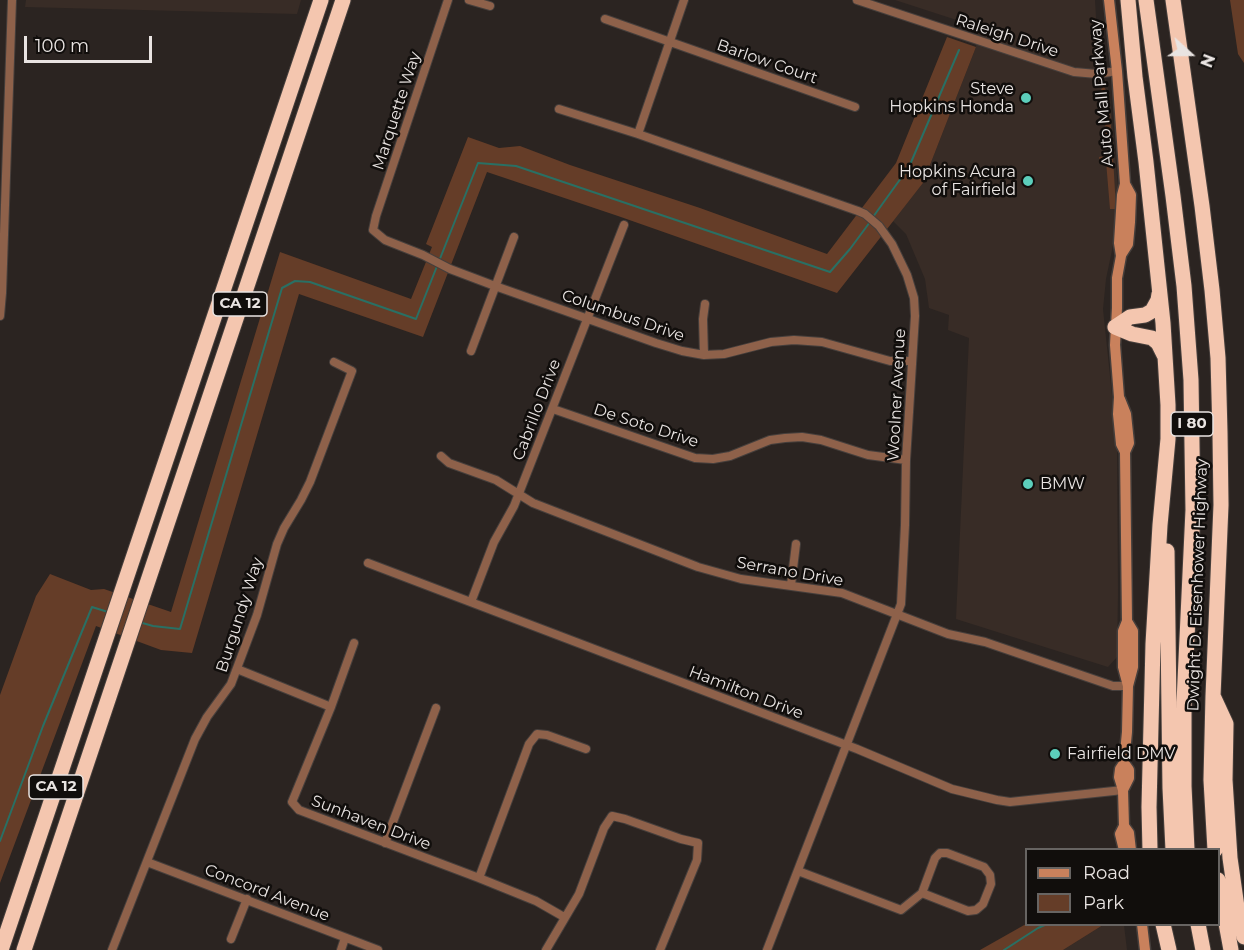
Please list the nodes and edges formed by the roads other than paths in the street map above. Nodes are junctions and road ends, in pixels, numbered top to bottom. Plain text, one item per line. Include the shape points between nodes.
1 (12, 0) edge
2 (321, 0) edge
3 (343, 0) edge
4 (448, 0) edge
5 (469, 0) edge
6 (684, 0) edge
7 (857, 0) edge
8 (1109, 0) edge
9 (1128, 0) edge
10 (1146, 0) edge
11 (1173, 0) edge
12 (490, 6) dead end
13 (605, 19) dead end
14 (669, 42) junction
15 (1117, 71) junction
16 (855, 107) dead end
17 (559, 109) dead end
18 (638, 134) junction
19 (624, 225) dead end
20 (373, 230) joint
21 (514, 237) dead end
22 (495, 286) junction
23 (1160, 288) junction
24 (705, 304) dead end
25 (0, 316) edge
26 (587, 319) junction
27 (1115, 327) junction
28 (471, 351) dead end
29 (704, 355) junction
30 (1166, 358) junction
31 (912, 361) junction
32 (334, 362) dead end
33 (553, 410) junction
34 (441, 456) dead end
35 (906, 460) junction
36 (1164, 479) junction
37 (519, 494) junction
38 (796, 544) dead end
39 (368, 563) dead end
40 (791, 585) junction
41 (471, 602) junction
42 (898, 614) junction
43 (354, 643) dead end
44 (237, 669) junction
45 (1128, 686) junction
46 (1213, 696) junction
47 (331, 707) junction
48 (436, 708) dead end
49 (846, 745) junction
50 (586, 749) dead end
51 (1123, 790) junction
52 (1124, 826) junction
53 (385, 843) junction
54 (1124, 848) edge
55 (1131, 848) edge
56 (1150, 848) edge
57 (1173, 848) edge
58 (1187, 848) edge
59 (1215, 848) edge
60 (147, 862) junction
61 (798, 871) junction
62 (479, 878) junction
63 (1226, 878) edge
64 (922, 893) junction
65 (247, 899) junction
66 (1230, 907) junction
67 (564, 917) junction
68 (1142, 926) edge
69 (1163, 926) edge
70 (1198, 926) edge
71 (1244, 937) edge
72 (345, 938) junction
73 (231, 939) dead end
74 (1, 950) edge
75 (24, 950) edge
76 (112, 950) edge
77 (341, 950) edge
78 (378, 950) edge
79 (546, 950) edge
80 (660, 950) edge
81 (767, 950) edge
82 (1145, 950) edge
83 (1168, 950) edge
84 (1203, 950) edge
85 (1231, 950) edge

1 - 25 street
2 - 74 highway, CA 12
3 - 75 highway, CA 12
4 - 20 street, Marquette Way
5 - 12 street
6 - 14 street
7 - 15 street, Raleigh Drive via 1074,72
8 - 15 street, Auto Mall Parkway
9 - 23 highway
10 - 58 highway, Dwight D. Eisenhower Highway / I 80 via 1184,286 1191,380 1193,510 1184,713
11 - 46 highway, Dwight D. Eisenhower Highway / I 80 via 1202,206 1218,358 1221,505
13 - 14 street, Barlow Court
14 - 16 street, Barlow Court
14 - 18 street
15 - 27 street, Auto Mall Parkway via 1125,184 1131,195 1128,244 1117,278
17 - 18 street, Woolner Avenue
18 - 31 street, Woolner Avenue via 858,211 872,220 892,244 914,298
19 - 26 street, Cabrillo Drive
20 - 22 street, Columbus Drive via 385,240
21 - 22 street
22 - 26 street, Columbus Drive
22 - 28 street
23 - 27 highway via 1152,310
23 - 30 highway
24 - 29 street
26 - 29 street, Columbus Drive
26 - 33 street, Cabrillo Drive
27 - 30 highway via 1152,338
27 - 45 street, Auto Mall Parkway via 1118,414 1125,452 1127,621 1133,631 1133,667
29 - 31 street, Columbus Drive via 794,340 822,342 890,361
30 - 36 highway via 1168,439
31 - 35 street, Woolner Avenue
32 - 44 street, Burgundy Way via 352,371 310,482 277,544
33 - 35 street, De Soto Drive via 695,458 713,459 770,440 802,438
33 - 37 street, Cabrillo Drive
34 - 37 street, Serrano Drive
35 - 42 street, Woolner Avenue via 903,596
36 - 56 highway via 1153,644
36 - 57 highway
37 - 40 street, Serrano Drive via 533,503 698,567 741,579
37 - 41 street, Cabrillo Drive via 494,542
38 - 40 street
39 - 41 street, Hamilton Drive
40 - 42 street, Serrano Drive via 842,593
41 - 49 street, Hamilton Drive
42 - 45 street, Serrano Drive via 948,634 986,642 1113,686
42 - 49 street, Woolner Avenue
43 - 47 street
44 - 47 street
44 - 60 street, Burgundy Way via 195,739
45 - 51 street, Auto Mall Parkway via 1124,763 1129,778
46 - 59 highway, Dwight D. Eisenhower Highway / I 80 via 1211,780
46 - 63 highway via 1226,724
47 - 53 street, Sunhaven Drive via 292,802 299,810
48 - 53 street
49 - 51 street, Hamilton Drive via 952,789 1010,802
49 - 61 street, Woolner Avenue
50 - 62 street via 537,734
51 - 52 street, Auto Mall Parkway
52 - 54 street, Auto Mall Parkway via 1120,834
52 - 55 street, Auto Mall Parkway
53 - 62 street, Sunhaven Drive
60 - 65 street, Concord Avenue
60 - 76 street, Burgundy Way
61 - 64 street via 901,910
61 - 81 street, Woolner Avenue
62 - 67 street, Sunhaven Drive
63 - 66 highway
64 - 64 street via 968,911 976,910 983,904 991,884 990,875 984,867 940,853
65 - 72 street, Concord Avenue
65 - 73 street
66 - 71 highway
66 - 85 highway
67 - 79 street
67 - 80 street via 579,894 612,816 698,843 697,860
68 - 82 street
69 - 83 highway
70 - 84 highway
72 - 77 street
72 - 78 street, Concord Avenue

